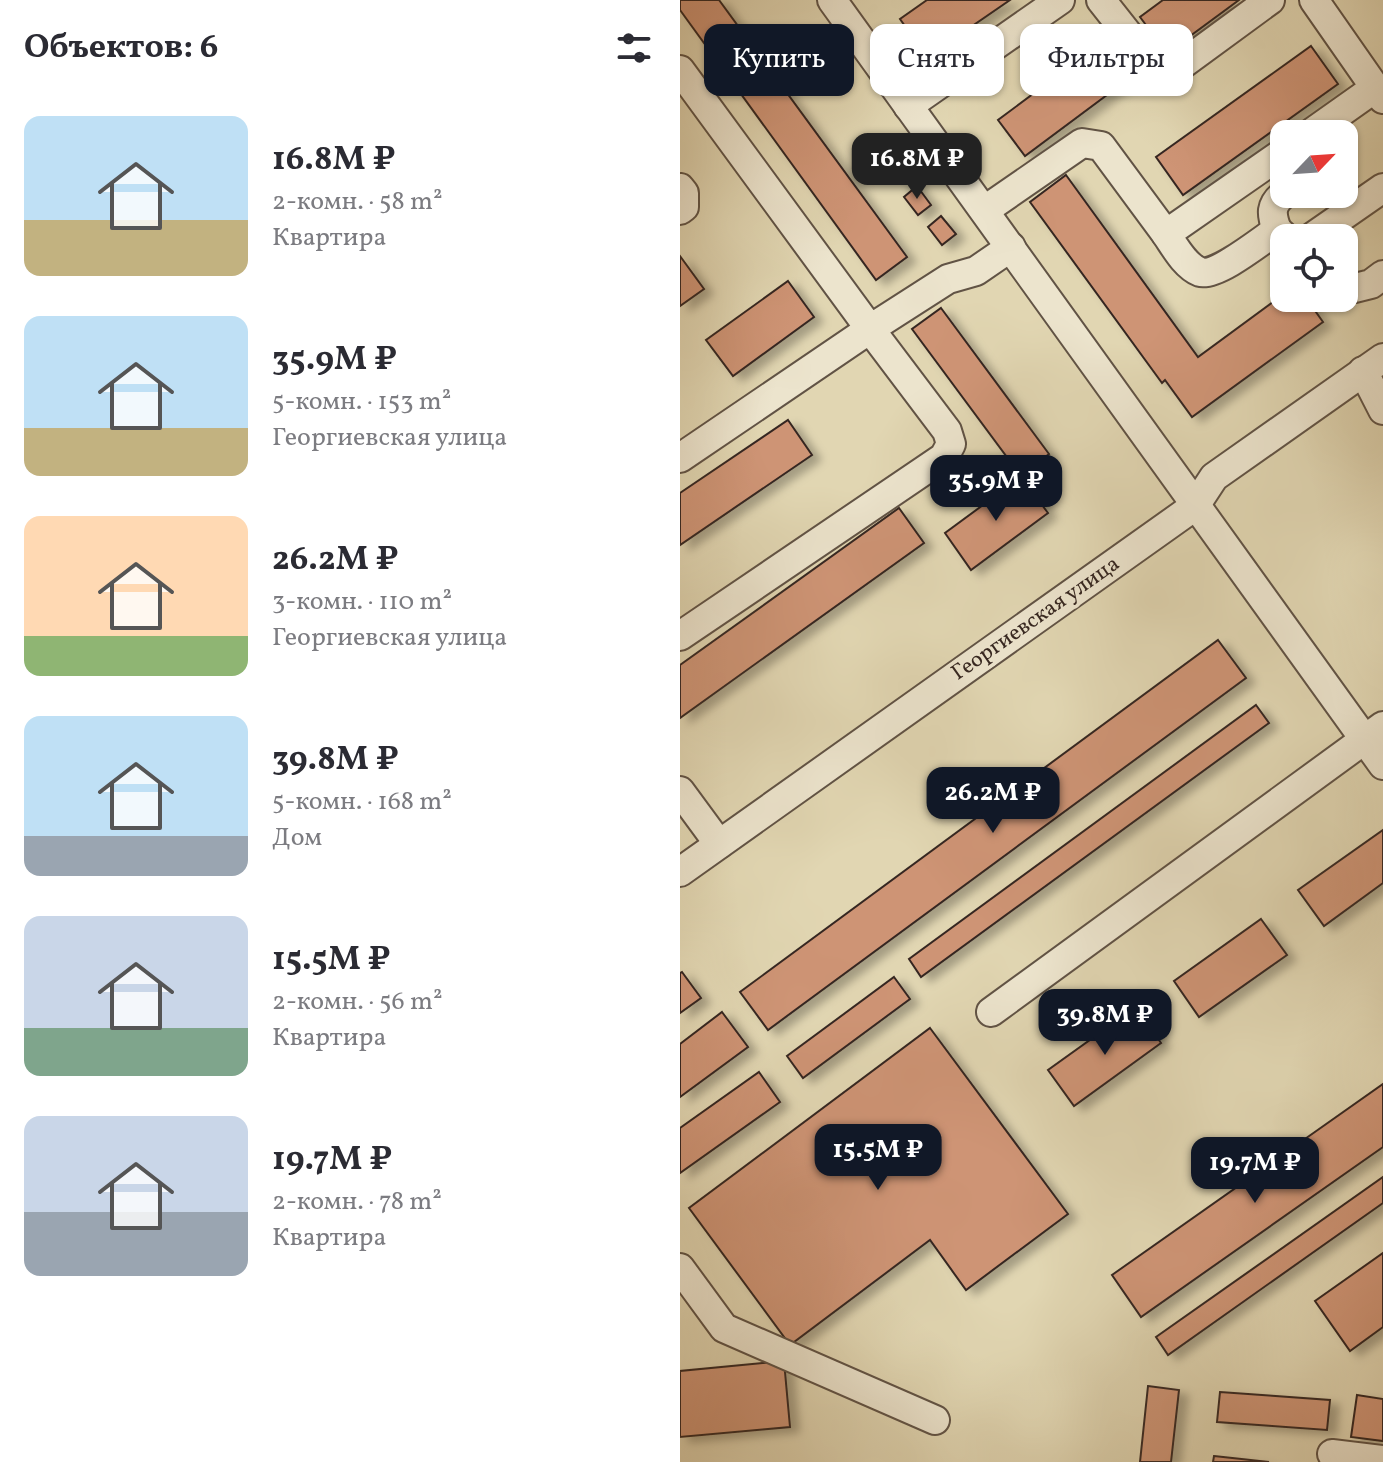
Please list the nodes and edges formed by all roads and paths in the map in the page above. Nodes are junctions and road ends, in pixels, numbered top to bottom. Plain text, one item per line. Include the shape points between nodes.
1 (832, 0) edge
2 (1060, 0) edge
3 (1101, 0) edge
4 (1270, 0) edge
5 (1314, 0) edge
6 (680, 70) edge
7 (1379, 94) edge
8 (908, 106) junction
9 (1334, 120) edge
10 (1270, 162) edge
11 (680, 188) edge
12 (1383, 188) edge
13 (1273, 208) edge
14 (680, 210) edge
15 (985, 210) junction
16 (1283, 224) edge
17 (1321, 224) edge
18 (1166, 234) junction
19 (1011, 247) junction
20 (1270, 248) edge
21 (1383, 275) edge
22 (1358, 287) edge
23 (870, 329) junction
24 (1373, 364) edge
25 (1383, 410) edge
26 (680, 458) edge
27 (1195, 506) junction
28 (680, 636) edge
29 (1374, 732) edge
30 (1383, 765) edge
31 (680, 791) edge
32 (719, 844) junction
33 (680, 872) edge
34 (991, 1012) dead end
35 (680, 1268) edge
36 (935, 1420) dead end
37 (1332, 1454) dead end
38 (1383, 1460) edge

1 - 8 street
2 - 8 street
3 - 4 street via 1157,71 1169,74
5 - 7 street
6 - 23 street
7 - 9 street
8 - 15 street
10 - 18 street
11 - 14 street
12 - 17 street
13 - 16 street via 1271,215
15 - 18 street via 1082,143 1101,146
15 - 19 street
18 - 20 street via 1188,264 1202,273
19 - 23 street via 976,271 948,279
19 - 27 street
21 - 22 street
23 - 26 street
23 - 28 street via 947,431 951,444 944,457
24 - 25 street
24 - 27 street, Георгиевская улица via 1214,477
27 - 29 street
27 - 32 street, Георгиевская улица
29 - 30 street
29 - 34 street
31 - 32 street
32 - 33 street, Георгиевская улица
35 - 36 street via 724,1328
37 - 38 street

